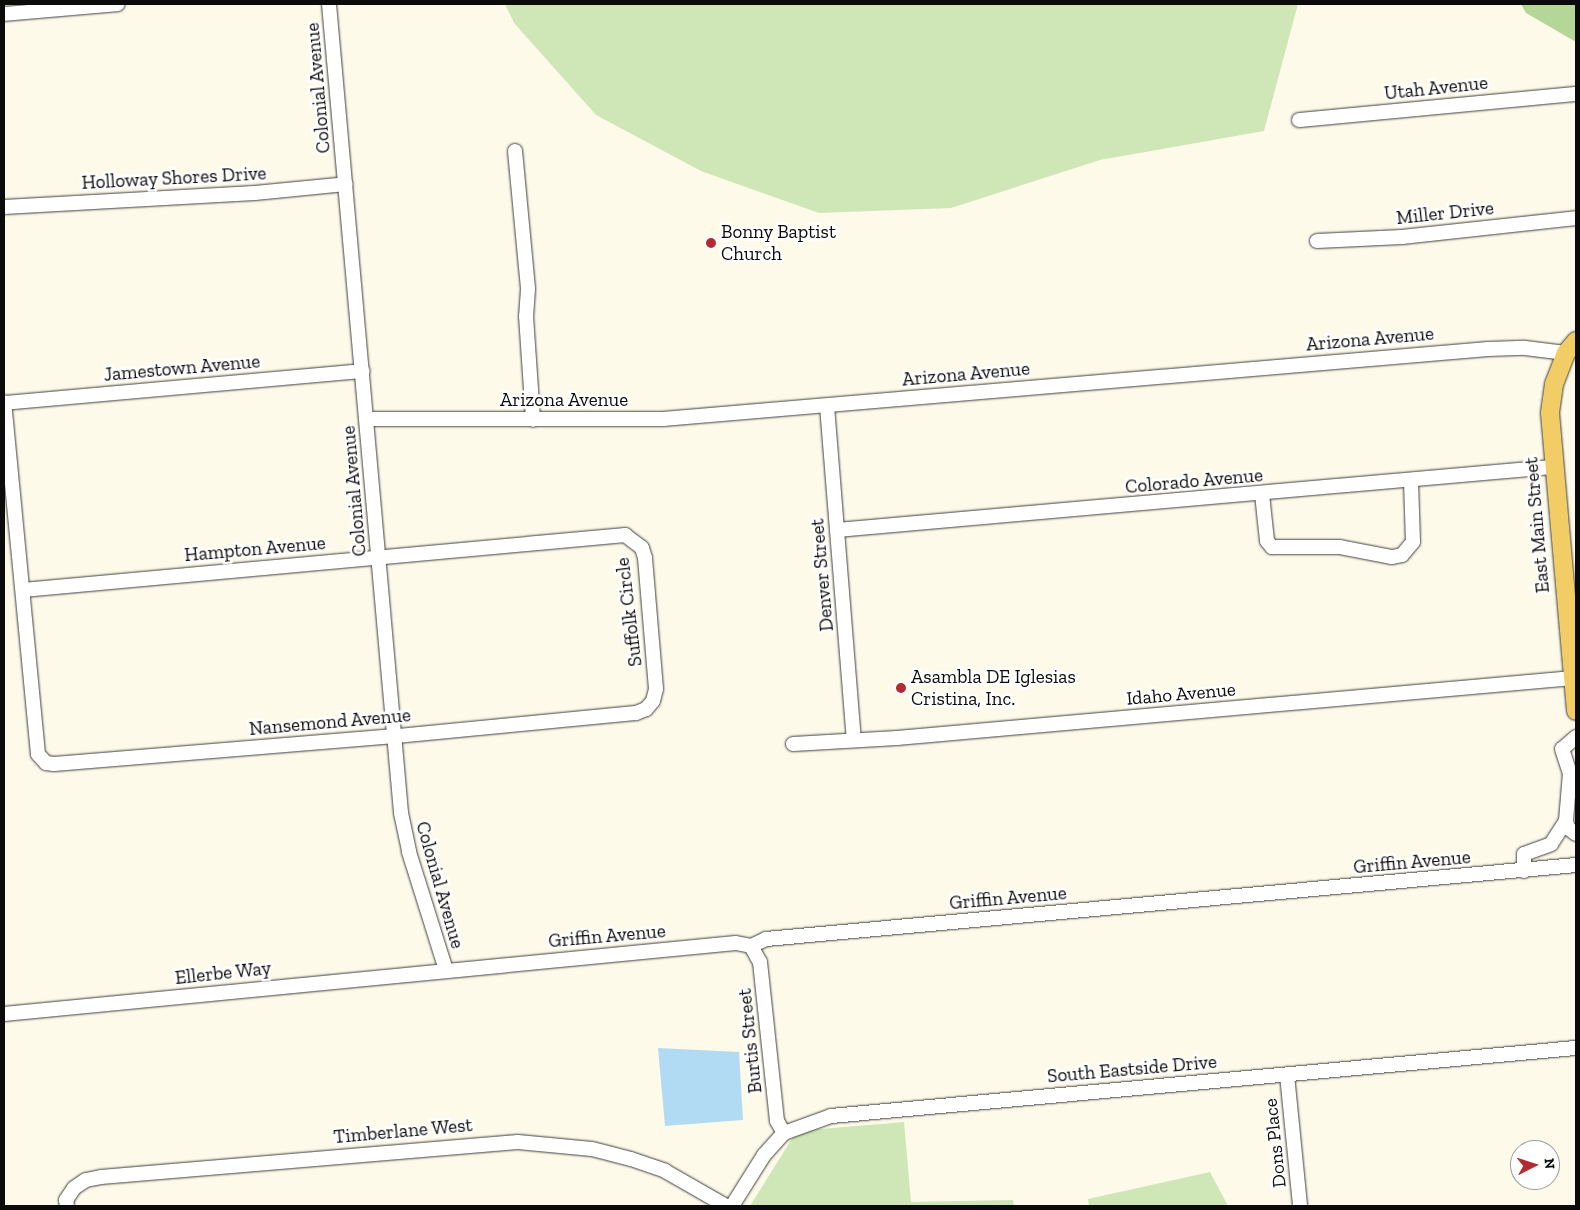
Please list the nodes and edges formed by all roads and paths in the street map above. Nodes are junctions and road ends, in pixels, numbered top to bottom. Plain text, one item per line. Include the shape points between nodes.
1 (118, 4) edge
2 (329, 4) edge
3 (4, 14) edge
4 (1576, 94) edge
5 (1298, 120) dead end
6 (515, 151) dead end
7 (346, 184) junction
8 (4, 207) edge
9 (1576, 218) edge
10 (1317, 241) dead end
11 (1571, 347) edge
12 (364, 370) junction
13 (4, 403) edge
14 (827, 406) junction
15 (368, 419) junction
16 (533, 420) junction
17 (1552, 467) junction
18 (1411, 481) junction
19 (1262, 494) junction
20 (837, 530) junction
21 (551, 540) joint
22 (378, 557) junction
23 (23, 590) junction
24 (1573, 678) junction
25 (1576, 711) edge
26 (623, 714) joint
27 (394, 736) junction
28 (1576, 738) edge
29 (854, 740) junction
30 (793, 744) dead end
31 (1570, 760) edge
32 (1566, 821) junction
33 (1576, 834) edge
34 (1576, 865) edge
35 (1524, 870) junction
36 (751, 946) junction
37 (446, 970) junction
38 (4, 1014) edge
39 (1576, 1048) edge
40 (1287, 1075) junction
41 (784, 1133) junction
42 (66, 1206) edge
43 (726, 1206) edge
44 (732, 1206) edge
45 (1300, 1206) edge

1 - 3 street
2 - 7 street, Colonial Avenue
4 - 5 street, Utah Avenue
6 - 16 street via 528,289 526,316
7 - 8 street, Holloway Shores Drive via 255,193
7 - 12 street, Colonial Avenue
9 - 10 street, Miller Drive via 1402,237
11 - 14 street, Arizona Avenue via 1488,349
11 - 17 main road, East Main Street via 1554,384 1550,413
12 - 13 street, Jamestown Avenue
12 - 15 street, Colonial Avenue
13 - 23 street
14 - 16 street, Arizona Avenue via 663,419
14 - 20 street, Denver Street
15 - 16 street, Arizona Avenue
15 - 22 street, Colonial Avenue
17 - 18 street, Colorado Avenue
17 - 24 main road, East Main Street
18 - 19 street, Colorado Avenue
18 - 19 street via 1413,542 1402,555 1392,557 1340,547 1272,547 1267,541
19 - 20 street, Colorado Avenue
20 - 29 street, Denver Street
21 - 22 street, Hampton Avenue
21 - 26 street, Suffolk Circle via 625,535 642,548 656,689 653,701 646,709
22 - 23 street, Hampton Avenue
22 - 27 street, Colonial Avenue
23 - 27 street, Nansemond Avenue via 36,745 41,758 54,764
24 - 25 main road, East Main Street
24 - 29 street, Idaho Avenue
26 - 27 street, Nansemond Avenue
27 - 37 street, Colonial Avenue via 403,831
28 - 31 street via 1562,749
29 - 30 street, Idaho Avenue
31 - 32 street
32 - 33 street via 1568,828
32 - 35 street via 1551,844 1524,854
34 - 35 street, Griffin Avenue
35 - 36 street, Griffin Avenue via 776,938
36 - 37 street, Griffin Avenue via 736,942
36 - 41 street, Burtis Street via 760,962 778,1121
37 - 38 street, Ellerbe Way
39 - 40 street, South Eastside Drive
40 - 41 street, South Eastside Drive via 832,1116
40 - 45 street, Dons Place
41 - 44 street, South Eastside Drive via 764,1155
42 - 43 street, Timberlane West via 74,1188 86,1180 111,1176 518,1142 592,1149 631,1160 665,1171

